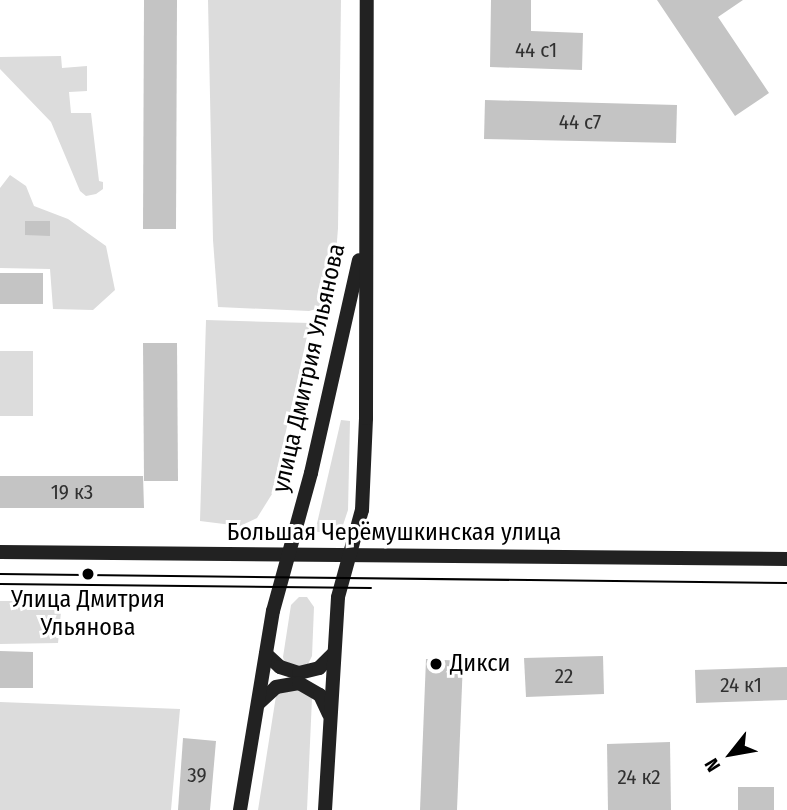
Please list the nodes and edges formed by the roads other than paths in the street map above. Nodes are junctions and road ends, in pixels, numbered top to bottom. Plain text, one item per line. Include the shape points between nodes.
1 (367, 0) edge
2 (365, 224) junction
3 (0, 552) edge
4 (287, 555) junction
5 (351, 555) junction
6 (787, 559) edge
7 (266, 654) junction
8 (333, 654) junction
9 (259, 703) junction
10 (330, 717) junction
11 (240, 810) edge
12 (326, 810) edge

1 - 2 main road, улица Дмитрия Ульянова
2 - 4 main road, улица Дмитрия Ульянова via 311,473
2 - 5 main road, улица Дмитрия Ульянова via 366,418 362,509
3 - 4 main road, Большая Черёмушкинская улица
4 - 5 main road, Большая Черёмушкинская улица
4 - 7 main road, улица Дмитрия Ульянова
5 - 6 main road, Большая Черёмушкинская улица
5 - 8 main road, улица Дмитрия Ульянова via 338,597
7 - 8 main road via 280,667 299,673 319,668
7 - 9 main road, улица Дмитрия Ульянова
8 - 10 main road, улица Дмитрия Ульянова
9 - 10 main road via 276,687 299,683 320,695
9 - 11 main road, улица Дмитрия Ульянова
10 - 12 main road, улица Дмитрия Ульянова

